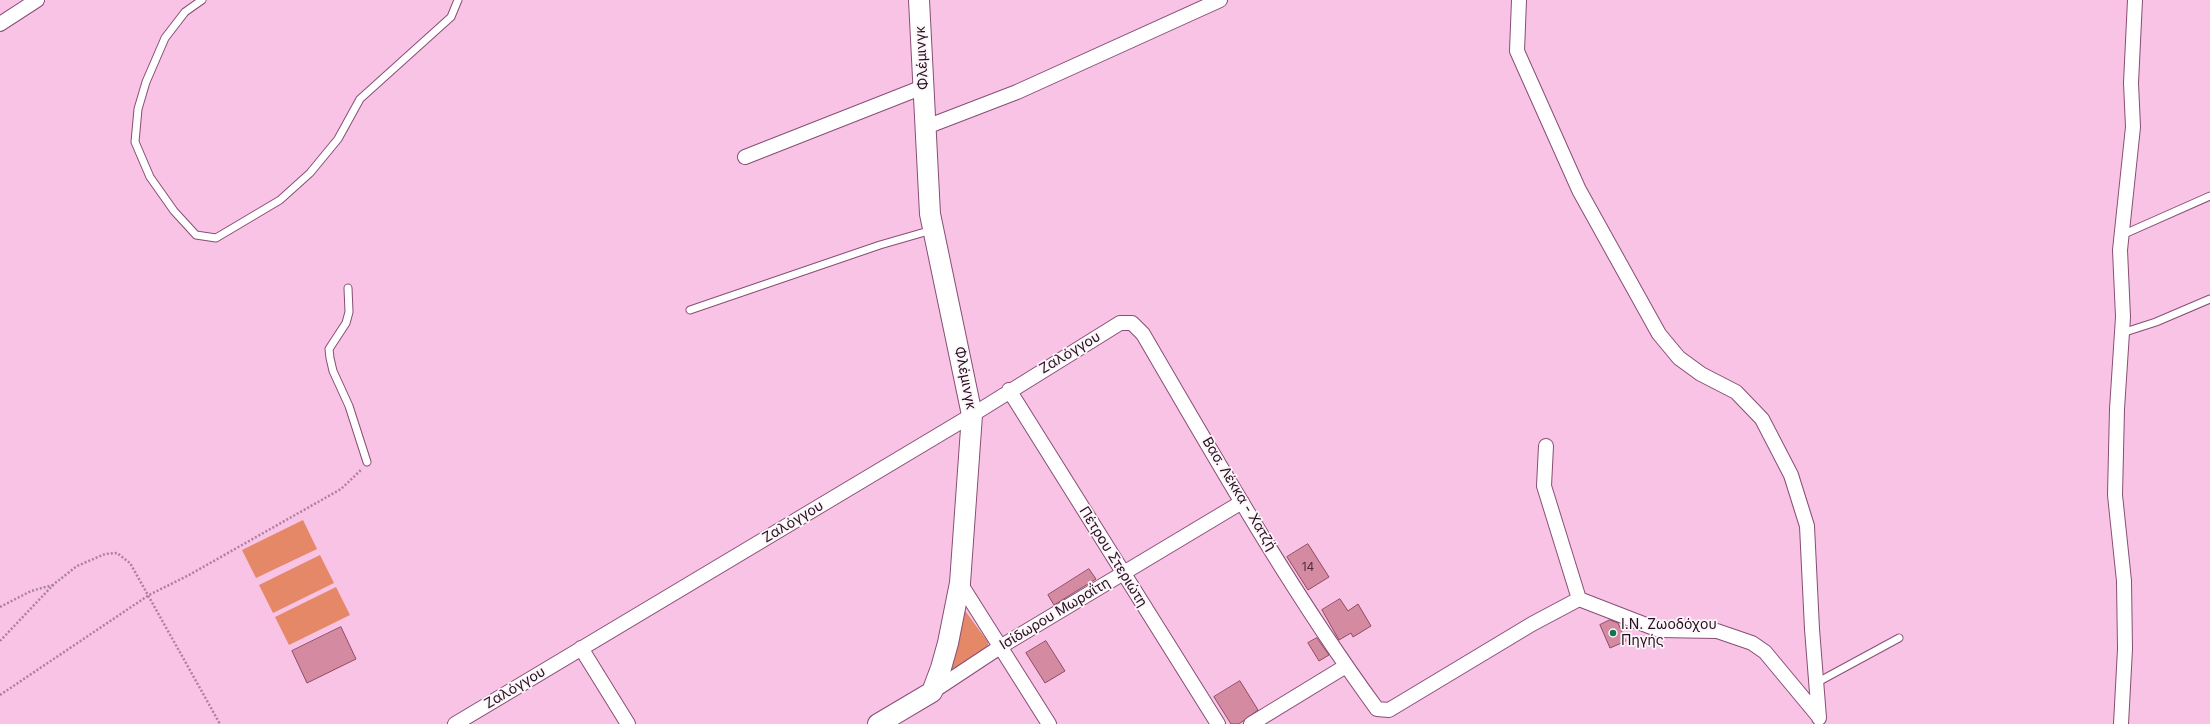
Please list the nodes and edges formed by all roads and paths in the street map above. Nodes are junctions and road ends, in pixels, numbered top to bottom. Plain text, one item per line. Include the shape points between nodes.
1 (37, 0) edge
2 (202, 0) edge
3 (458, 0) edge
4 (919, 0) edge
5 (1220, 0) edge
6 (1519, 0) edge
7 (2134, 0) edge
8 (0, 24) edge
9 (923, 87) junction
10 (926, 127) junction
11 (745, 157) dead end
12 (2210, 196) edge
13 (932, 230) junction
14 (2122, 235) junction
15 (348, 288) dead end
16 (2210, 299) edge
17 (690, 310) dead end
18 (1132, 323) joint
19 (2122, 333) junction
20 (1009, 390) junction
21 (972, 415) junction
22 (1546, 446) dead end
23 (368, 462) joint
24 (1242, 502) junction
25 (1123, 573) junction
26 (960, 583) junction
27 (54, 584) junction
28 (149, 595) junction
29 (1579, 600) junction
30 (0, 607) edge
31 (1899, 638) dead end
32 (0, 641) edge
33 (581, 648) junction
34 (1000, 648) junction
35 (1346, 666) junction
36 (1816, 683) junction
37 (932, 692) junction
38 (0, 695) edge
39 (1820, 720) edge
40 (220, 724) edge
41 (456, 724) edge
42 (628, 724) edge
43 (878, 724) edge
44 (1049, 724) edge
45 (1218, 724) edge
46 (1251, 724) edge
47 (2121, 724) edge

1 - 8 street
2 - 3 lane via 185,12 166,38 146,82 138,109 135,142 150,177 174,211 196,235 216,238 280,200 310,173 338,139 360,99 451,17
4 - 9 street, Φλέμινγκ
5 - 10 street via 1016,92
6 - 36 street via 1516,51 1579,190 1659,334 1679,358 1701,374 1736,392 1762,419 1791,475 1807,526
7 - 14 street via 2131,83 2133,127
9 - 10 street, Φλέμινγκ
9 - 11 street
10 - 13 street, Φλέμινγκ
12 - 14 lane
13 - 17 lane via 880,245
13 - 21 street, Φλέμινγκ
14 - 19 street
15 - 23 lane via 349,312 346,323 329,349 330,358
16 - 19 lane
18 - 20 street, Ζαλόγγου via 1120,323
18 - 24 street, Βασ. Λέκκα - Χατζή via 1142,334
19 - 47 street via 2115,495 2124,581 2125,649
20 - 21 street, Ζαλόγγου
20 - 25 street, Πέτρου Στεριώτη
21 - 26 street, Φλέμινγκ
21 - 33 street, Ζαλόγγου
22 - 29 street via 1544,486
23 - 28 path via 357,475 340,488 189,575
24 - 25 street, Ισίδωρου Μωραΐτη
24 - 35 street, Βασ. Λέκκα - Χατζή
25 - 34 street, Ισίδωρου Μωραΐτη
25 - 45 street, Πέτρου Στεριώτη
26 - 34 street
26 - 37 street, Φλέμινγκ via 948,643
27 - 28 path via 77,566 105,554 117,553 130,563
27 - 30 path via 31,591
27 - 32 path
28 - 38 path
28 - 40 path
29 - 35 street, Βασ. Λέκκα - Χατζή via 1526,628 1389,710 1377,708
29 - 39 street via 1660,630 1717,631 1752,642 1765,652
31 - 36 lane
33 - 41 street, Ζαλόγγου
33 - 42 street
34 - 37 street, Ισίδωρου Μωραΐτη
34 - 44 street
35 - 46 street
36 - 39 street
37 - 43 street

